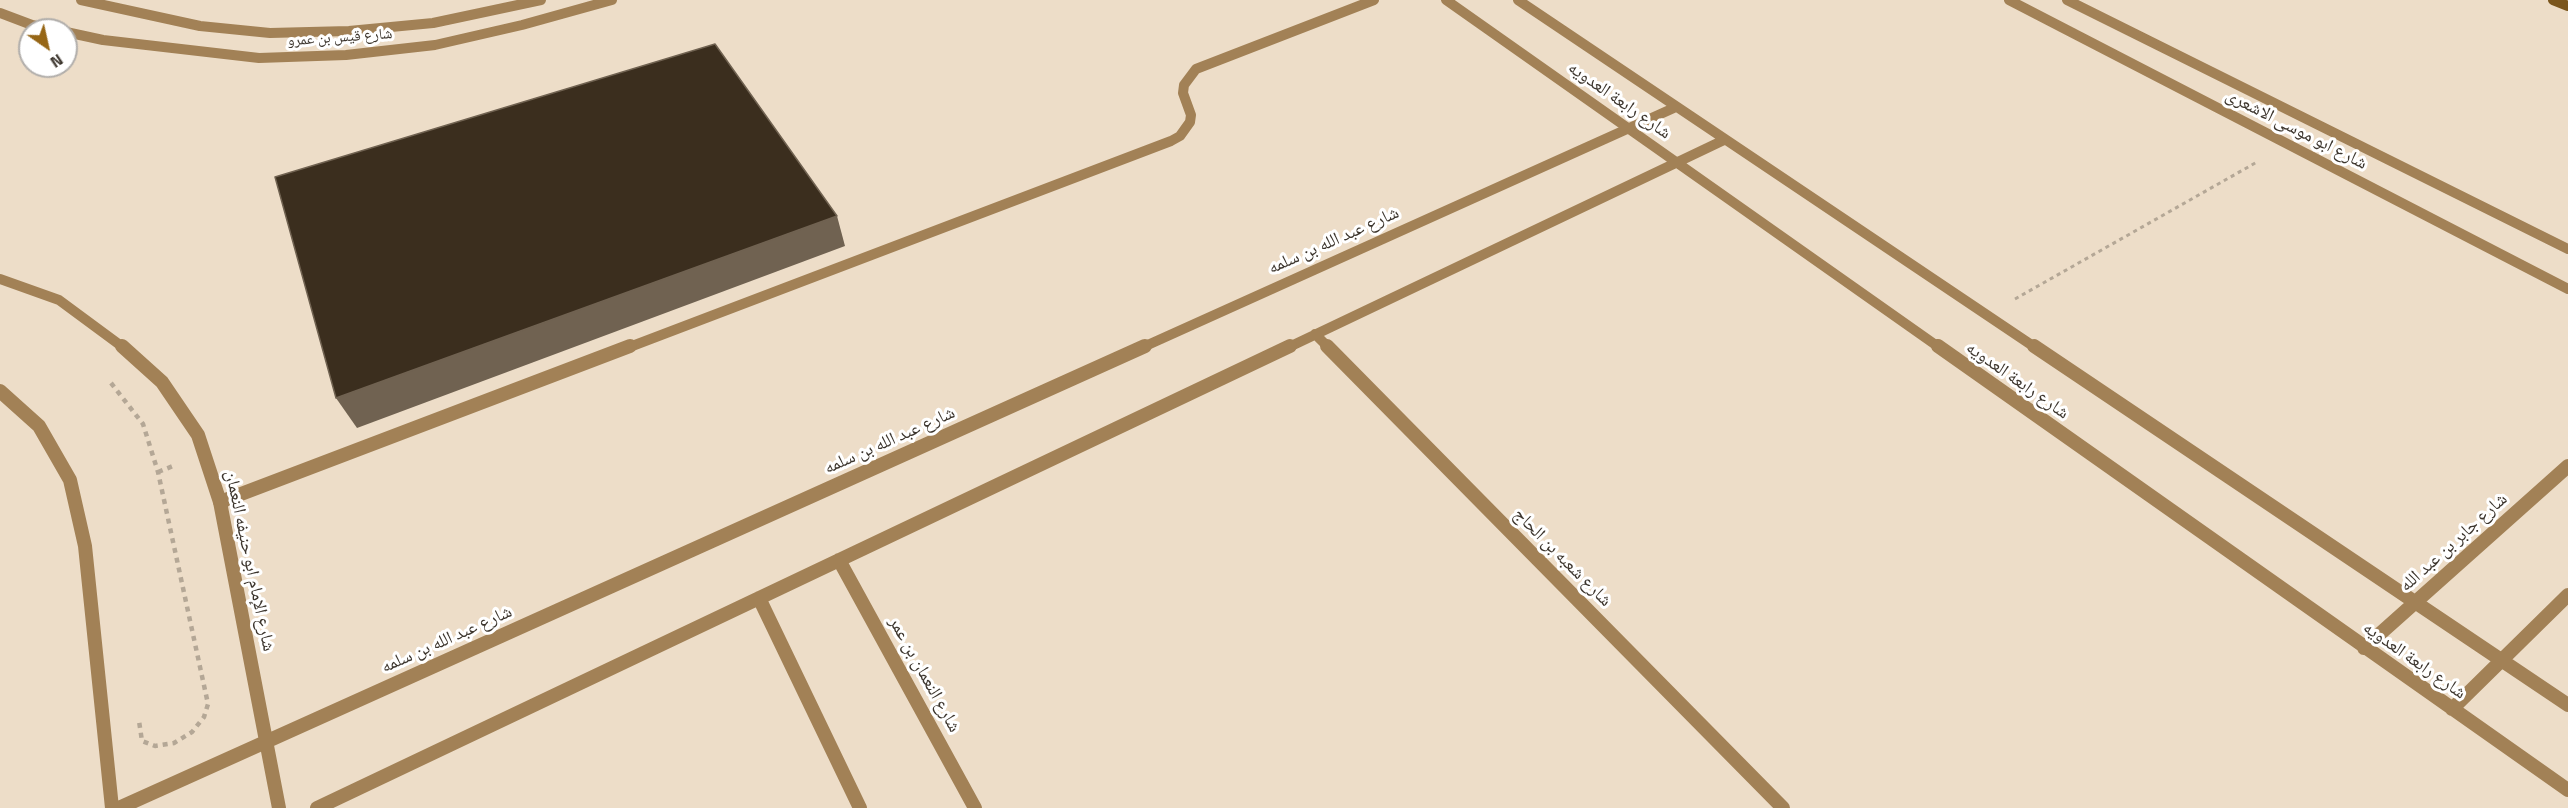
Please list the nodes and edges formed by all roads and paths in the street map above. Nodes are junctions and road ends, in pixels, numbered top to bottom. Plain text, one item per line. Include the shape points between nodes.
1 (81, 0) edge
2 (541, 0) edge
3 (612, 0) edge
4 (1374, 0) edge
5 (1446, 0) edge
6 (1518, 0) edge
7 (2009, 0) edge
8 (2067, 0) edge
9 (2553, 0) edge
10 (2568, 6) edge
11 (0, 12) edge
12 (18, 19) edge
13 (78, 35) edge
14 (1676, 107) junction
15 (1627, 129) junction
16 (1724, 140) junction
17 (2288, 145) junction
18 (1675, 163) junction
19 (2568, 249) edge
20 (0, 279) edge
21 (2568, 289) edge
22 (1986, 316) junction
23 (1316, 334) junction
24 (108, 380) dead end
25 (0, 391) edge
26 (2568, 466) edge
27 (220, 502) junction
28 (839, 560) junction
29 (2568, 595) edge
30 (759, 598) junction
31 (2415, 602) junction
32 (2364, 648) junction
33 (2501, 660) junction
34 (2568, 705) edge
35 (2452, 709) junction
36 (142, 741) dead end
37 (266, 742) junction
38 (2568, 790) edge
39 (112, 808) edge
40 (119, 808) edge
41 (279, 808) edge
42 (317, 808) edge
43 (860, 808) edge
44 (975, 808) edge
45 (1783, 808) edge

1 - 2 street, شارع قيس بن عمرو via 200,26 270,33 349,31 433,22
3 - 13 street, شارع قيس بن عمرو via 435,45 346,56 259,58
4 - 27 street via 1196,69 1183,93 1190,122 1171,141
5 - 15 street, شارع رابعة العدويه
6 - 14 street, شارع رابعة العدويه
7 - 17 street, شارع ابو موسى الاشعرى
8 - 19 street, شارع ابو موسى الاشعرى
9 - 10 street
11 - 12 street
14 - 15 street, شارع عبد الله بن سلمه
14 - 16 street, شارع رابعة العدويه
15 - 18 street, شارع رابعة العدويه
15 - 37 street, شارع عبد الله بن سلمه
16 - 18 street
16 - 22 street, شارع رابعة العدويه
17 - 21 street, شارع ابو موسى الاشعرى
17 - 22 path
18 - 23 street
18 - 32 street, شارع رابعة العدويه
20 - 27 street, شارع الإمام ابو حنيفه النعمان via 59,300 113,338 162,382 198,435
22 - 31 street, شارع رابعة العدويه
23 - 28 street
23 - 45 street, شارع شعبه بن الحاج
24 - 36 path via 142,424 158,472 208,704 192,732 174,743 155,746
25 - 39 street via 39,426 70,480 85,546
26 - 31 street, شارع جابر بن عبد الله
27 - 37 street, شارع الإمام ابو حنيفه النعمان
28 - 30 street
28 - 44 street, شارع النعمان بن عمر
29 - 33 street
30 - 42 street
30 - 43 street
31 - 32 street, شارع جابر بن عبد الله
31 - 33 street, شارع رابعة العدويه
32 - 35 street, شارع رابعة العدويه
33 - 34 street, شارع رابعة العدويه
33 - 35 street
35 - 38 street, شارع رابعة العدويه
37 - 40 street, شارع عبد الله بن سلمه
37 - 41 street, شارع الإمام ابو حنيفه النعمان

